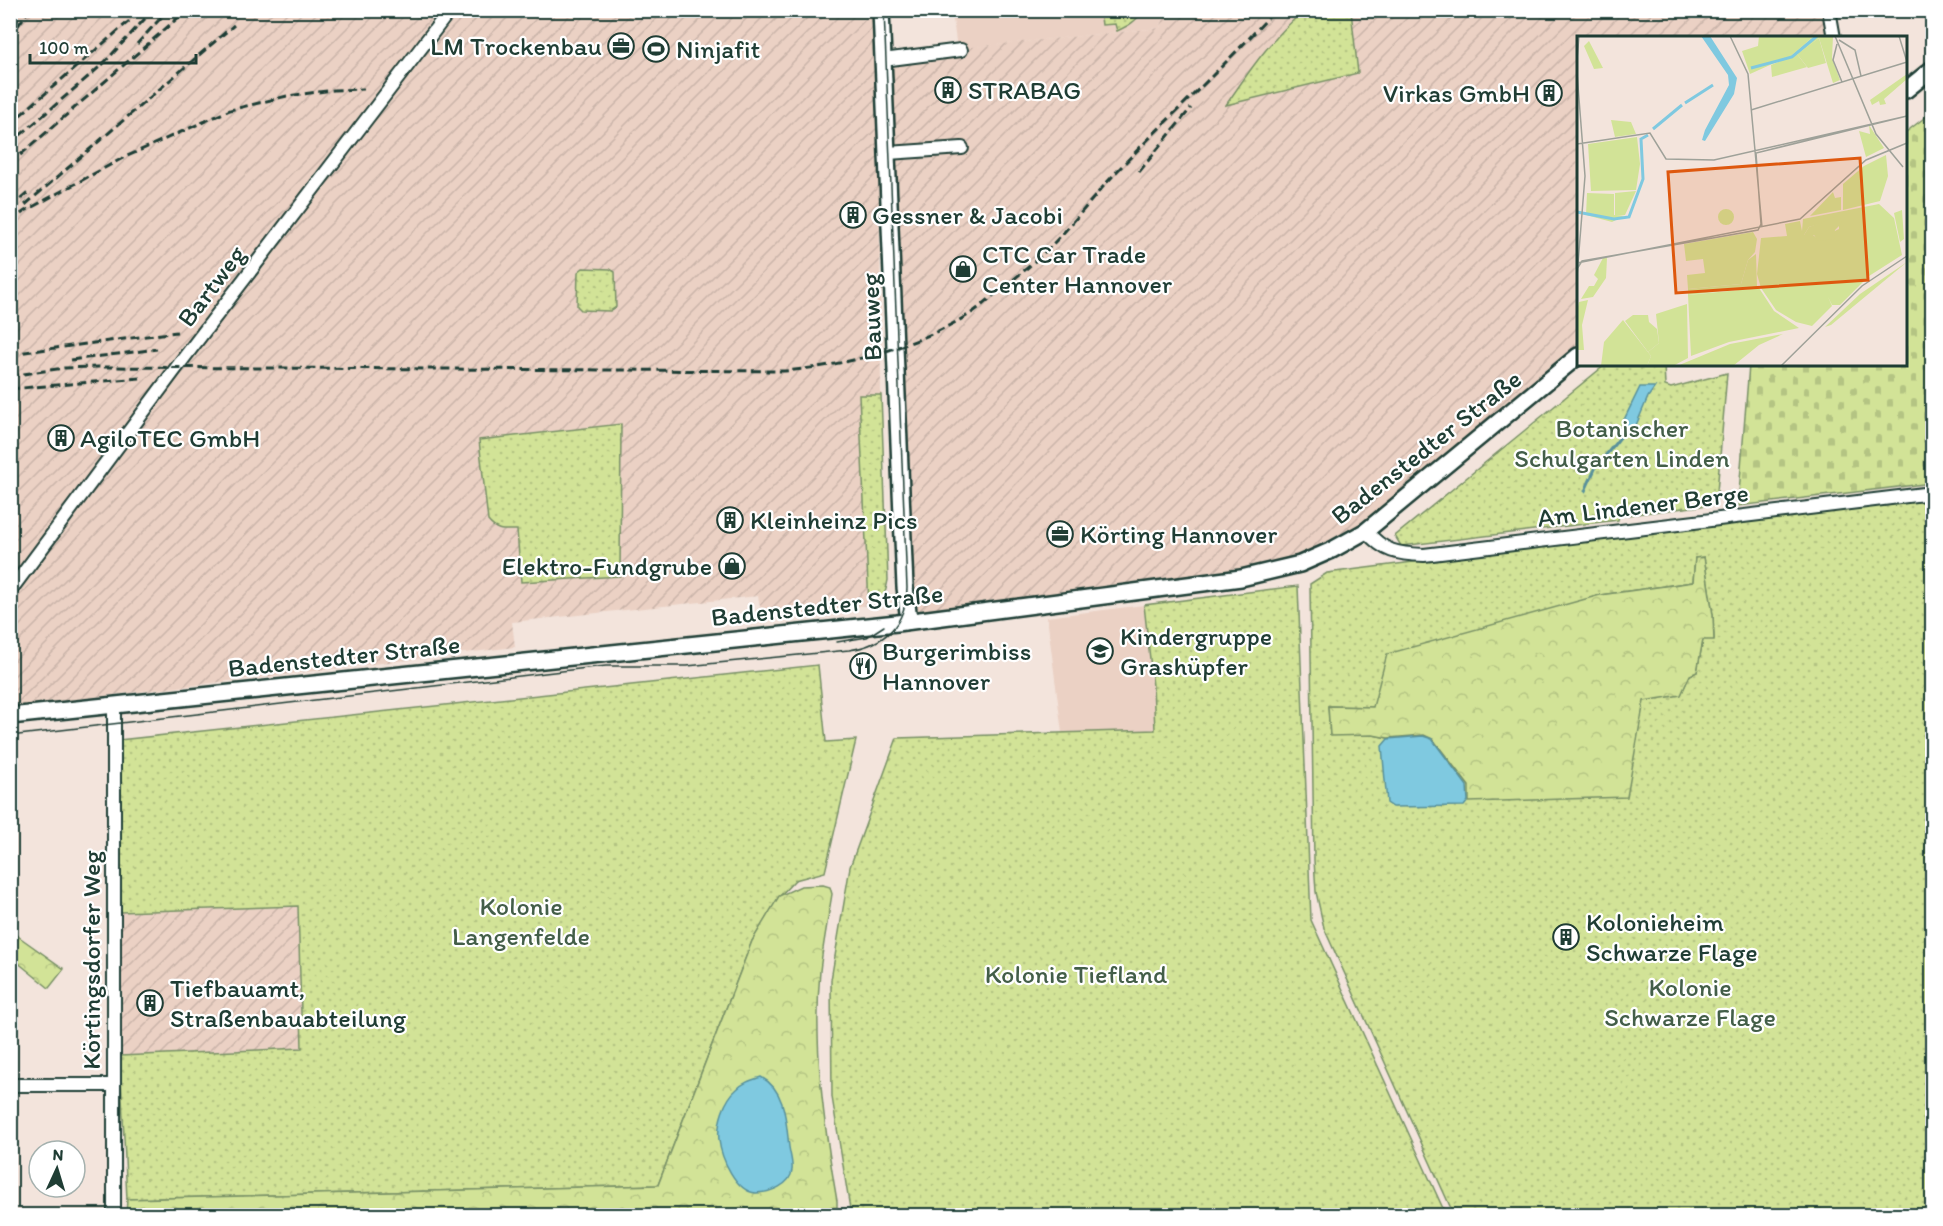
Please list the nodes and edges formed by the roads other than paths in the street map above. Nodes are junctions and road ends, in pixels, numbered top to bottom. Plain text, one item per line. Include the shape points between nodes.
1 (450, 10) edge
2 (881, 10) edge
3 (1829, 10) edge
4 (1834, 36) edge
5 (960, 50) dead end
6 (883, 60) junction
7 (1932, 69) edge
8 (1907, 88) edge
9 (962, 148) dead end
10 (888, 153) junction
11 (1577, 357) edge
12 (1932, 493) edge
13 (1366, 531) junction
14 (10, 591) edge
15 (909, 621) junction
16 (114, 704) junction
17 (10, 716) edge
18 (10, 1085) edge
19 (114, 1085) junction
20 (114, 1215) edge

1 - 14 street, Bartweg
2 - 6 street, Bauweg
3 - 4 street
5 - 6 street
6 - 10 street, Bauweg
7 - 8 street
9 - 10 street
10 - 15 street, Bauweg
11 - 13 street, Badenstedter Straße
12 - 13 street, Am Lindener Berge via 1424,555 1383,548
13 - 15 street, Badenstedter Straße via 1300,564 1241,578
15 - 16 street, Badenstedter Straße
16 - 17 street, Badenstedter Straße
16 - 19 street, Körtingsdorfer Weg
18 - 19 street
19 - 20 street, Körtingsdorfer Weg

